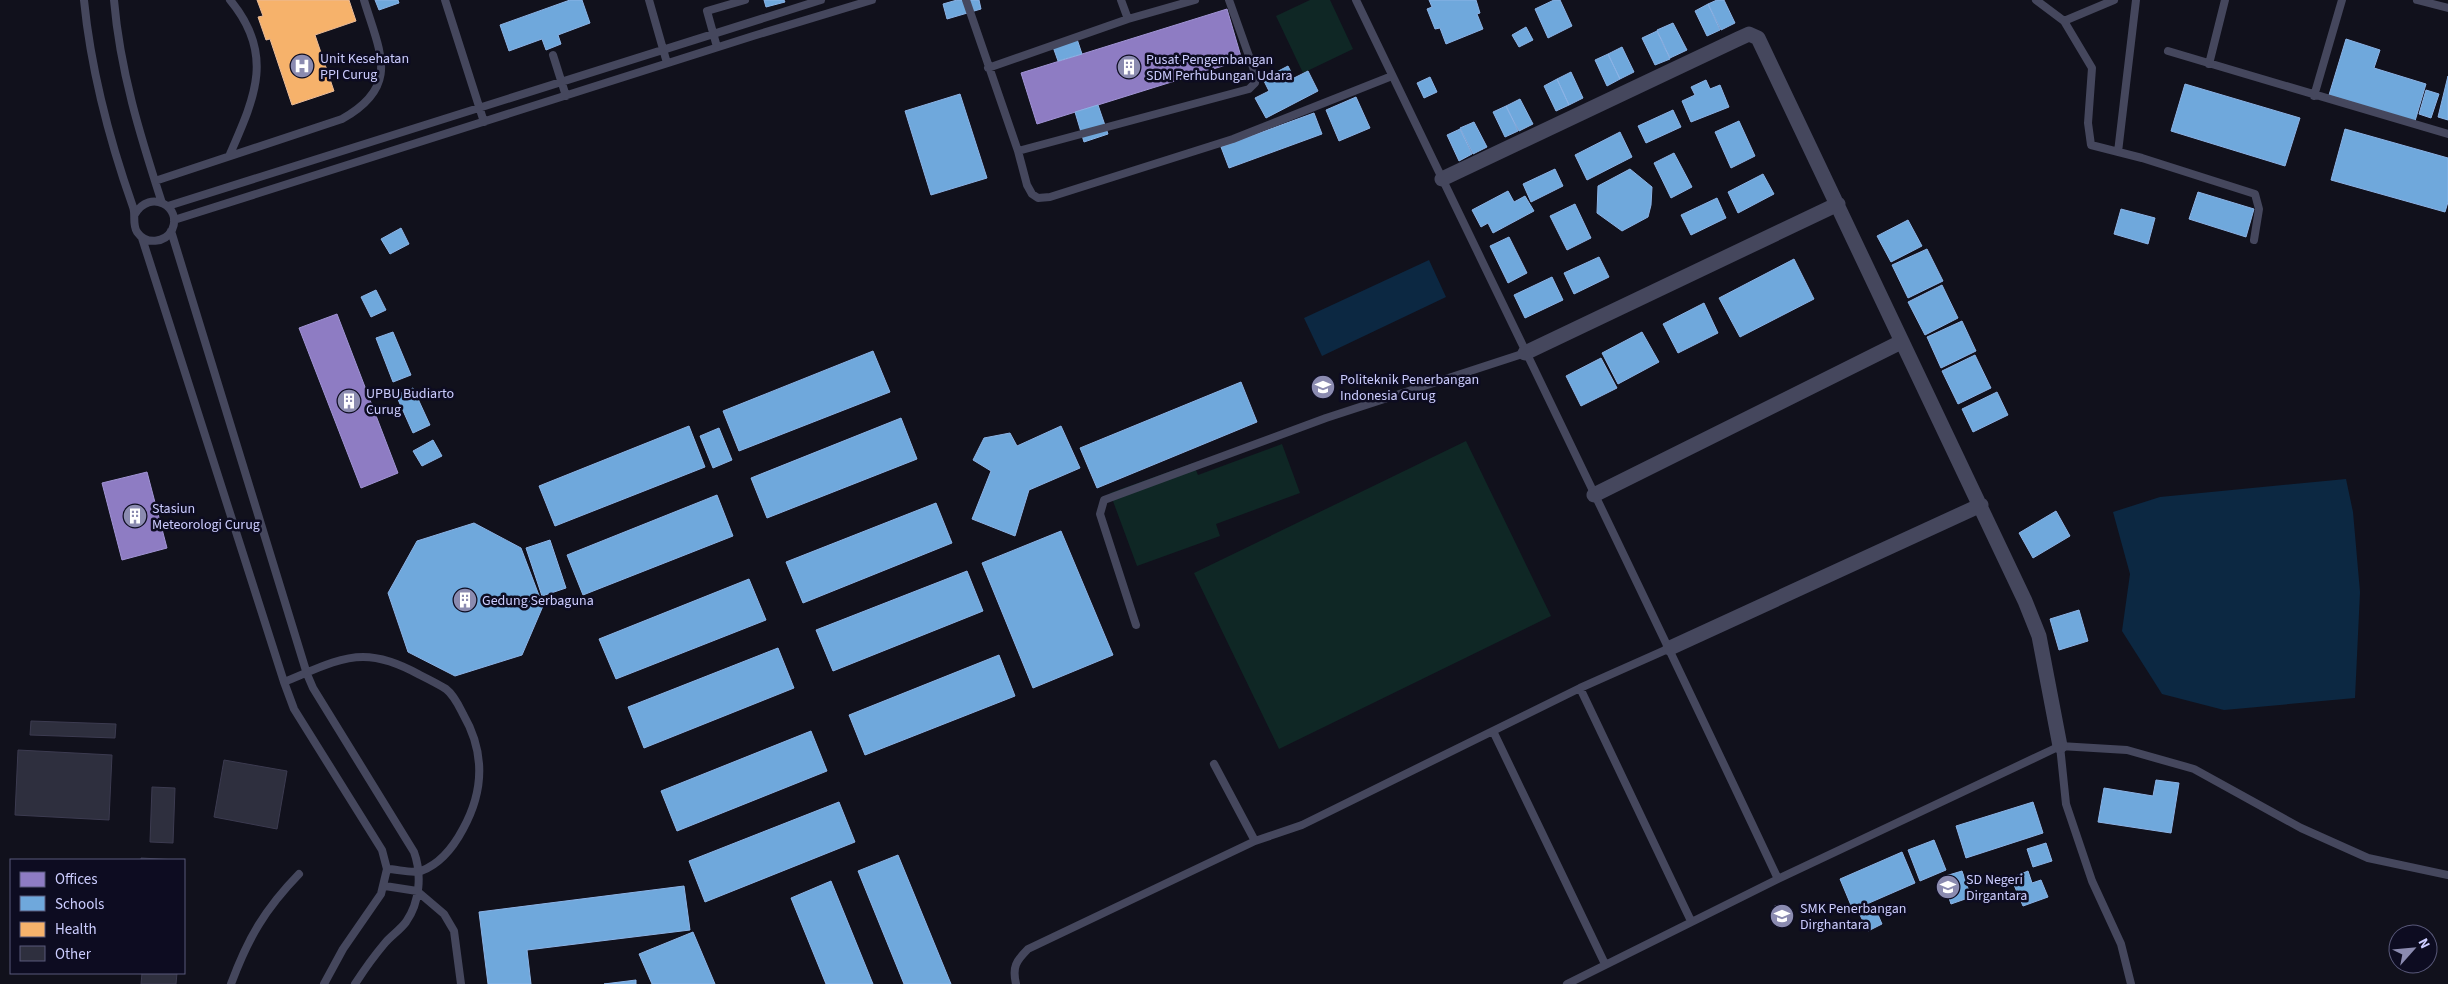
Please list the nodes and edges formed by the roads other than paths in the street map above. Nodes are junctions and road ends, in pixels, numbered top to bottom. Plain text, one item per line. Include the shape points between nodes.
1 (84, 0) edge
2 (114, 0) edge
3 (230, 0) edge
4 (364, 0) edge
5 (445, 0) edge
6 (649, 0) edge
7 (745, 0) edge
8 (821, 0) edge
9 (869, 0) edge
10 (966, 0) edge
11 (1121, 0) edge
12 (1194, 0) edge
13 (1228, 0) edge
14 (1356, 0) edge
15 (2036, 0) edge
16 (2114, 0) edge
17 (2136, 0) edge
18 (2225, 0) edge
19 (2342, 0) edge
20 (2417, 0) edge
21 (2448, 8) edge
22 (1128, 19) junction
23 (2064, 21) junction
24 (713, 34) junction
25 (717, 47) junction
26 (663, 50) junction
27 (2168, 51) dead end
28 (554, 55) dead end
29 (667, 63) junction
30 (2210, 64) junction
31 (988, 68) junction
32 (1392, 76) junction
33 (562, 82) junction
34 (566, 96) junction
35 (2314, 96) junction
36 (479, 108) junction
37 (484, 122) junction
38 (2448, 134) edge
39 (1018, 151) junction
40 (2118, 152) junction
41 (230, 154) junction
42 (1442, 179) junction
43 (155, 181) junction
44 (165, 204) junction
45 (1838, 204) junction
46 (135, 214) junction
47 (174, 220) junction
48 (171, 231) junction
49 (142, 238) junction
50 (2254, 240) dead end
51 (1901, 342) junction
52 (1524, 352) junction
53 (1594, 495) junction
54 (1981, 505) junction
55 (1136, 625) dead end
56 (1670, 648) junction
57 (307, 674) junction
58 (284, 682) junction
59 (1580, 688) junction
60 (1494, 731) junction
61 (2060, 746) junction
62 (1214, 764) dead end
63 (1255, 841) junction
64 (388, 868) junction
65 (420, 872) junction
66 (299, 874) dead end
67 (2448, 875) edge
68 (1778, 879) junction
69 (385, 886) junction
70 (417, 891) junction
71 (1692, 921) junction
72 (1606, 964) junction
73 (1573, 983) edge
74 (232, 984) edge
75 (324, 984) edge
76 (355, 984) edge
77 (461, 984) edge
78 (1016, 984) edge
79 (2131, 984) edge

1 - 46 lane via 95,82 118,167
2 - 43 lane via 116,32 129,95
3 - 41 lane via 250,33 257,61 257,80 252,105
4 - 41 lane via 382,62 380,81 368,101 342,119
5 - 36 lane
6 - 26 lane
7 - 24 lane via 707,11
8 - 24 lane
9 - 25 lane
10 - 31 lane
11 - 22 lane
12 - 22 lane
13 - 39 lane via 1255,74 1255,83 1249,89
14 - 32 lane
15 - 23 lane
16 - 23 lane
17 - 40 lane
18 - 30 lane
19 - 35 lane
20 - 21 lane
22 - 31 lane
23 - 40 lane via 2092,68 2088,123 2091,145
24 - 25 lane
24 - 26 lane
25 - 29 lane
26 - 29 lane
26 - 33 lane
27 - 30 lane
28 - 33 lane
29 - 34 lane
30 - 35 lane
31 - 39 lane
32 - 39 lane via 1233,139 1050,197 1038,198 1032,194
32 - 42 lane
33 - 34 lane
33 - 36 lane
34 - 37 lane
35 - 38 lane
36 - 37 lane
36 - 44 lane
37 - 47 lane
40 - 50 lane via 2255,194 2259,209
41 - 43 lane
42 - 45 street via 1749,34 1758,38
42 - 52 lane
43 - 44 lane
44 - 46 lane via 149,201
44 - 47 lane
45 - 51 street
45 - 52 street
46 - 49 lane via 134,227
47 - 48 lane
48 - 49 lane via 162,240
48 - 57 lane
49 - 58 lane
51 - 53 street
51 - 54 street
52 - 53 lane
52 - 55 lane via 1298,428 1104,500 1100,514
53 - 56 lane
54 - 56 street
54 - 61 street via 2040,636
56 - 59 lane
56 - 68 lane
57 - 58 lane
57 - 65 lane via 414,852
57 - 65 lane via 352,658 377,659 402,665 447,690 459,708 474,739 480,773 477,799 457,841 443,857
58 - 64 lane via 294,709 382,850
59 - 60 lane
59 - 71 lane
60 - 63 lane via 1302,824
60 - 72 lane
61 - 67 lane via 2126,750 2194,769 2301,828 2368,858
61 - 68 lane
61 - 79 lane via 2066,804 2092,881 2121,944
62 - 63 lane
63 - 78 lane via 1028,949 1013,971
64 - 65 lane
64 - 69 lane
65 - 70 lane
66 - 74 lane via 277,897 246,946
68 - 71 lane
69 - 70 lane
69 - 75 lane
70 - 76 lane via 405,923 386,942
70 - 77 lane via 450,922
71 - 72 lane
72 - 73 lane

